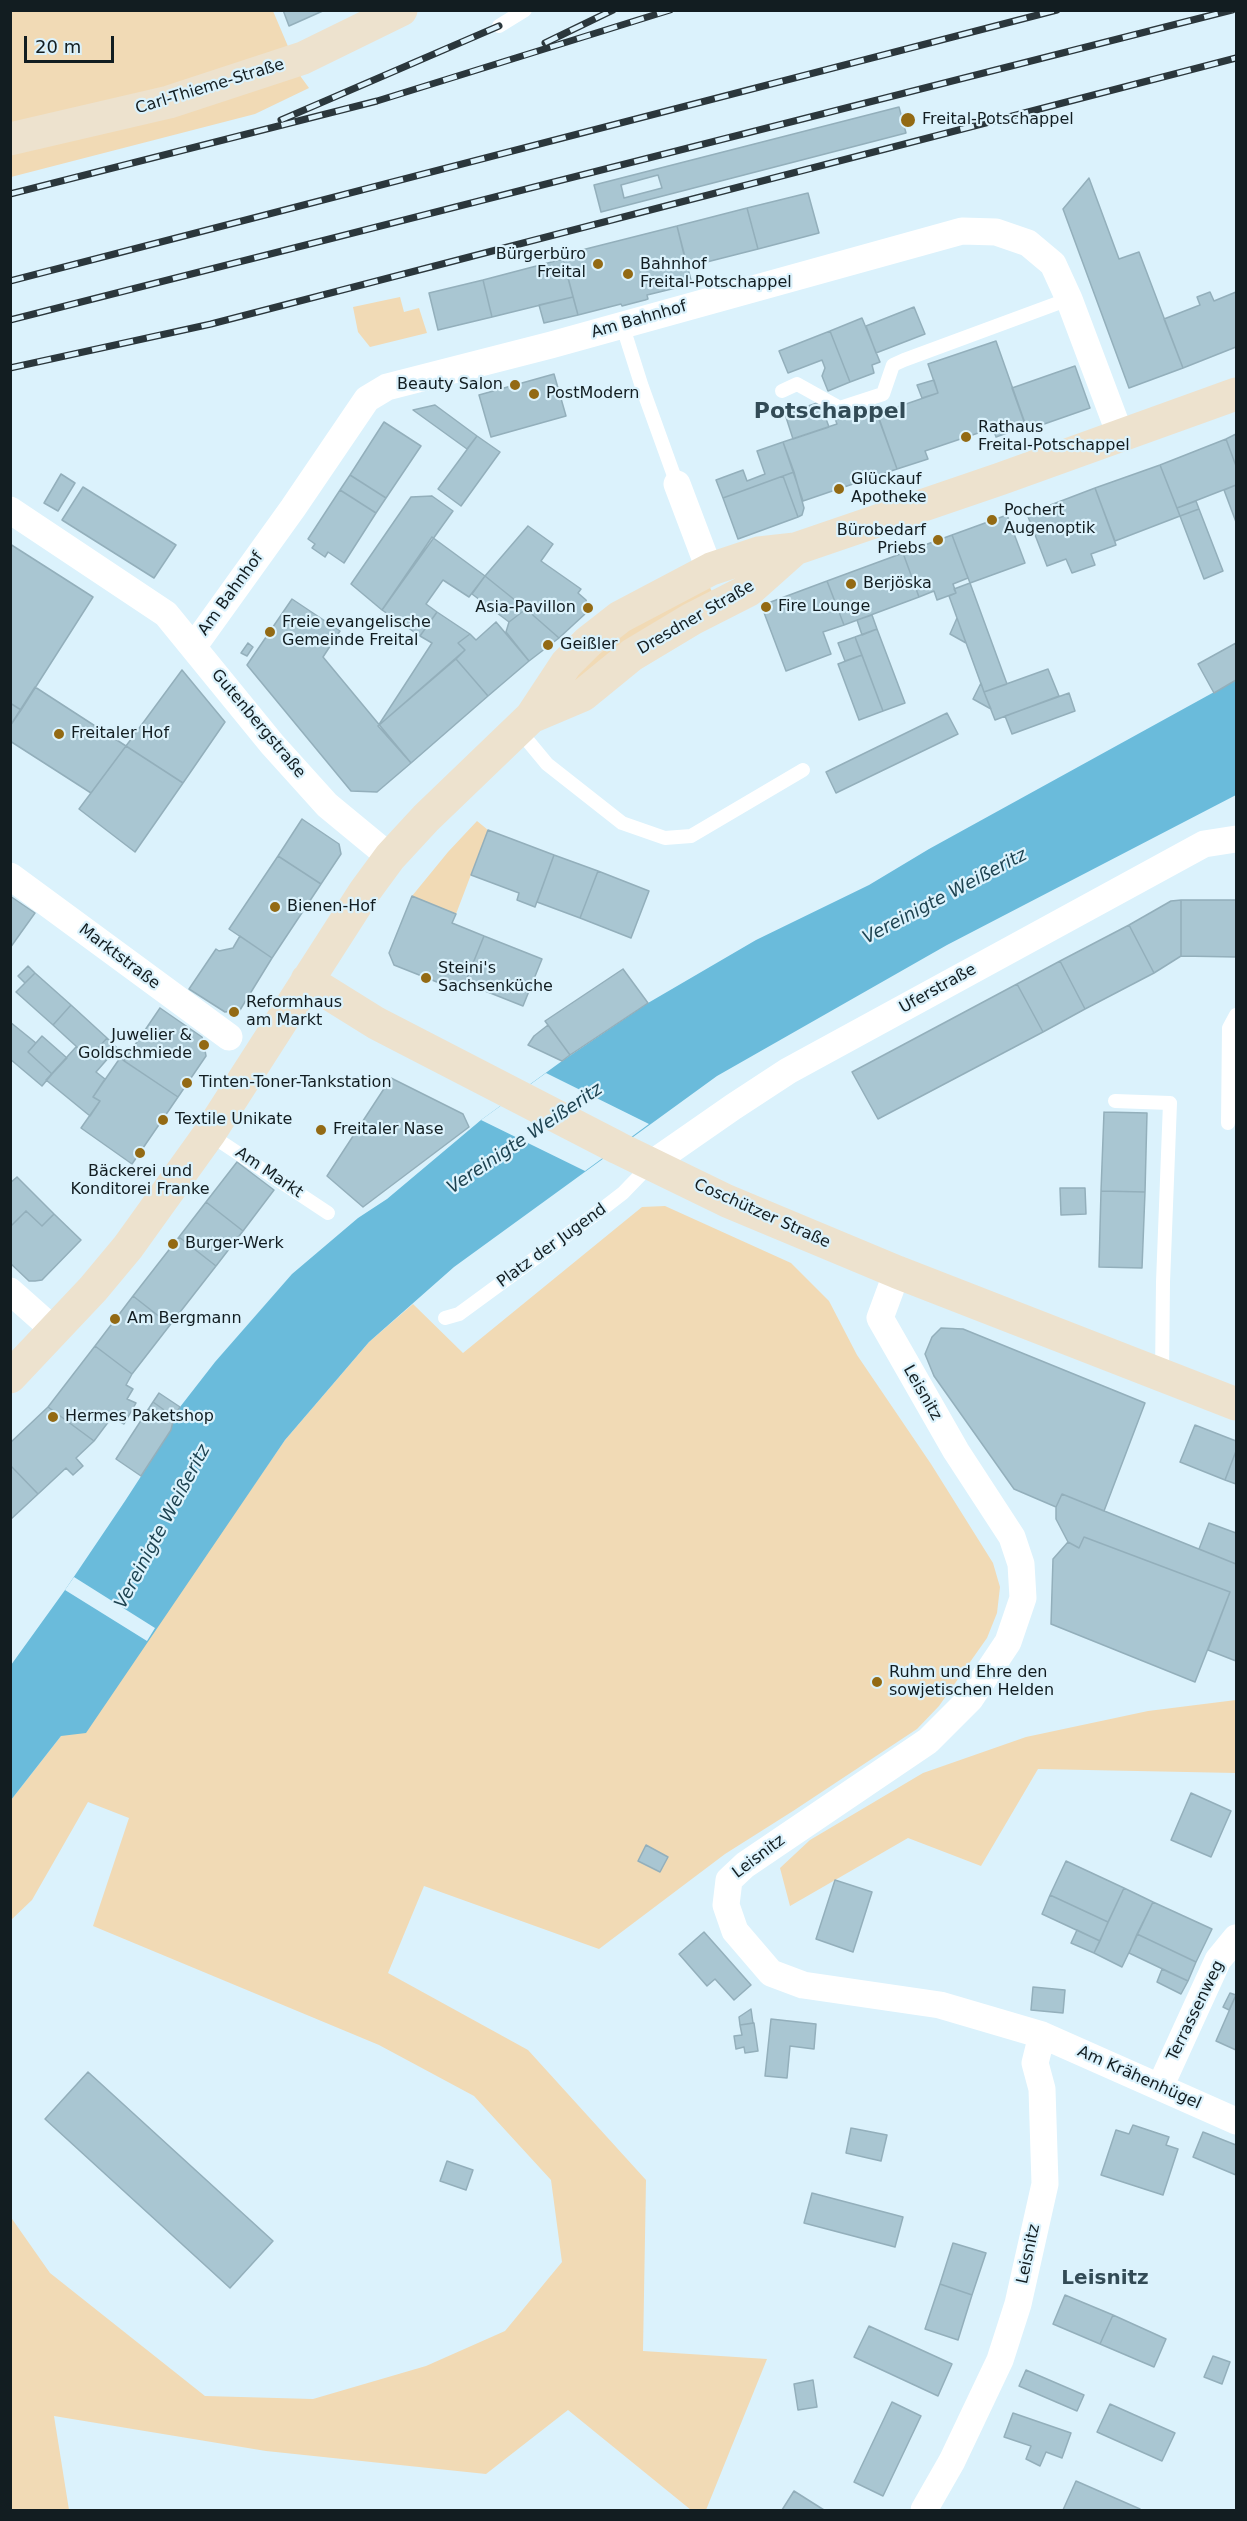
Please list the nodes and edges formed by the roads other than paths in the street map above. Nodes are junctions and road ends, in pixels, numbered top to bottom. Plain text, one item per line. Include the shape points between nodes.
1 (401, 10) edge
2 (525, 10) edge
3 (499, 26) dead end
4 (10, 139) edge
5 (1072, 306) junction
6 (622, 324) junction
7 (782, 391) dead end
8 (1236, 394) edge
9 (1121, 436) junction
10 (677, 484) joint
11 (10, 510) edge
12 (705, 558) dead end
13 (194, 646) junction
14 (524, 723) junction
15 (803, 770) dead end
16 (1236, 839) edge
17 (390, 857) junction
18 (10, 876) edge
19 (307, 980) junction
20 (1236, 1015) edge
21 (229, 1036) dead end
22 (1115, 1101) dead end
23 (1228, 1123) dead end
24 (209, 1134) junction
25 (651, 1164) junction
26 (328, 1213) dead end
27 (897, 1272) junction
28 (10, 1291) edge
29 (445, 1318) dead end
30 (55, 1331) junction
31 (1162, 1376) junction
32 (10, 1377) edge
33 (1236, 1404) edge
34 (1236, 1938) edge
35 (1042, 2035) junction
36 (1160, 2087) junction
37 (1236, 2121) edge
38 (924, 2511) edge

1 - 4 street, Carl-Thieme-Straße via 303,58 170,102
2 - 3 lane
5 - 6 street, Am Bahnhof via 1053,264 1028,243 996,232 962,231
5 - 7 lane via 904,360 893,365 883,394 840,408 797,384
5 - 9 street, Am Bahnhof
6 - 10 lane
6 - 13 street, Am Bahnhof via 387,387 367,399
8 - 9 street, Dresdner Straße
9 - 14 street, Dresdner Straße via 795,549 759,553 711,569 620,617 588,642 566,663
10 - 12 street
11 - 13 street, Gutenbergstraße via 166,614
13 - 17 street, Gutenbergstraße via 272,744 327,805
14 - 15 lane via 547,764 622,823 665,838 691,836
14 - 17 street, Dresdner Straße
16 - 25 street, Uferstraße via 1204,844 788,1071
17 - 19 street, Dresdner Straße
18 - 21 street, Marktstraße
19 - 24 street, Dresdner Straße
19 - 25 street, Coschützer Straße via 362,1015
20 - 23 lane via 1229,1028
22 - 31 lane via 1170,1103
24 - 26 lane, Am Markt
24 - 30 street, Dresdner Straße via 128,1247
25 - 27 street, Coschützer Straße via 765,1218
25 - 29 lane, Platz der Jugend via 602,1210 459,1314
27 - 31 street, Coschützer Straße
27 - 35 street, Leisnitz via 880,1318 956,1451 1012,1537 1021,1564 1023,1598 1008,1642 970,1699 928,1741 745,1865 729,1880 726,1905 735,1931 771,1973 803,1986 940,2005
28 - 30 street
30 - 32 street, Dresdner Straße
31 - 33 street, Coschützer Straße
34 - 36 street, Terrassenweg via 1218,1960
35 - 36 street, Am Krähenhügel
35 - 38 street, Leisnitz via 1035,2063 1042,2089 1045,2184 1018,2304 1000,2360
36 - 37 street, Am Krähenhügel

